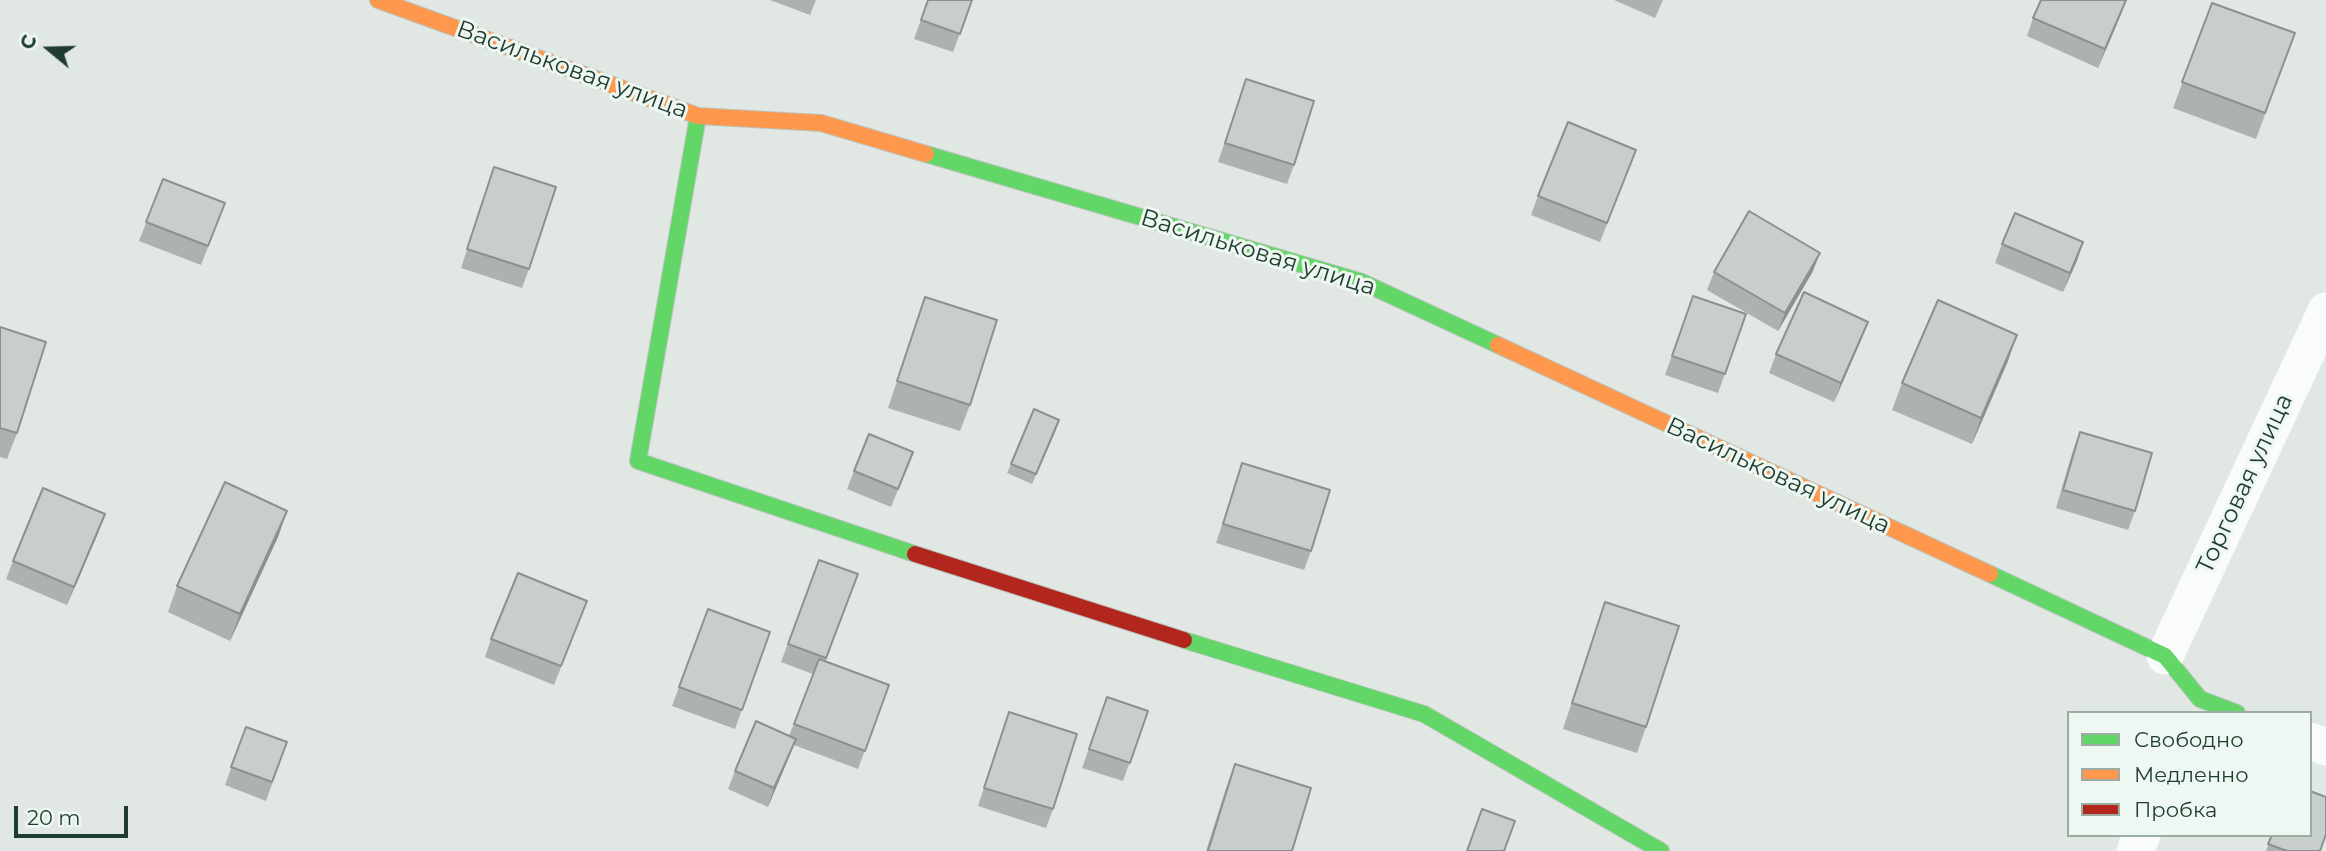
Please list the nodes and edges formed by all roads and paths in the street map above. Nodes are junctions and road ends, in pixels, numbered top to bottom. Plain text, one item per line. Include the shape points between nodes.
1 (378, 0) edge
2 (698, 116) junction
3 (2326, 311) edge
4 (2165, 656) junction
5 (2197, 706) edge
6 (2226, 711) edge
7 (1661, 851) edge

1 - 2 street, Васильковая улица
2 - 4 street, Васильковая улица via 821,122 1362,282
2 - 7 street via 638,461 1072,606 1424,714
3 - 4 street, Торговая улица
4 - 5 street, Васильковая улица
5 - 6 street, Васильковая улица

